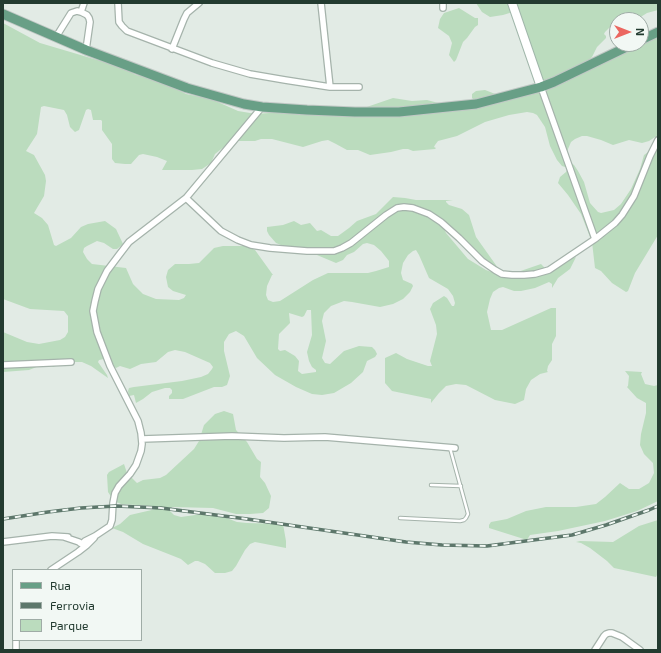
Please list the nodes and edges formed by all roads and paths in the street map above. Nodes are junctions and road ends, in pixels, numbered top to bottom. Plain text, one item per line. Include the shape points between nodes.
1 (84, 3) edge
2 (118, 3) edge
3 (199, 3) edge
4 (321, 3) edge
5 (512, 3) edge
6 (81, 12) junction
7 (3, 14) edge
8 (56, 37) junction
9 (172, 48) junction
10 (86, 50) junction
11 (617, 52) edge
12 (330, 87) junction
13 (359, 87) dead end
14 (541, 87) junction
15 (262, 107) junction
16 (658, 140) edge
17 (186, 198) junction
18 (595, 239) junction
19 (71, 362) dead end
20 (3, 365) edge
21 (142, 439) junction
22 (452, 448) joint
23 (431, 485) dead end
24 (460, 486) junction
25 (400, 518) dead end
26 (96, 535) junction
27 (64, 537) junction
28 (71, 540) junction
29 (81, 541) junction
30 (3, 542) edge
31 (76, 553) junction
32 (52, 569) edge
33 (595, 650) edge
34 (640, 650) edge

1 - 6 street
2 - 9 street via 119,22 127,31
3 - 9 street via 187,13
4 - 12 street
5 - 14 street
6 - 8 street via 71,13
6 - 10 street via 87,15 90,22
7 - 8 main road
8 - 10 main road
9 - 12 street via 212,64 250,74
10 - 15 main road via 187,88
11 - 14 main road
12 - 13 street
14 - 15 main road via 476,104 399,112
14 - 18 street
15 - 17 street
16 - 18 street via 634,196 622,215
17 - 18 street via 221,231 238,240 270,248 313,251 334,251 342,248 397,208 413,208 441,222 482,261 502,274 524,275 550,270
17 - 21 street via 129,242 107,271 95,300 97,332 110,366 138,421
19 - 20 street
21 - 22 street via 232,436 325,437
21 - 26 street via 136,465 115,493 112,523
22 - 24 lane
23 - 24 lane
24 - 25 lane via 468,514 464,520
26 - 29 street
26 - 31 street
27 - 28 street
27 - 29 street via 73,537
27 - 30 street
28 - 29 street
28 - 31 street
29 - 31 street
31 - 32 street
33 - 34 street via 604,636 612,633

